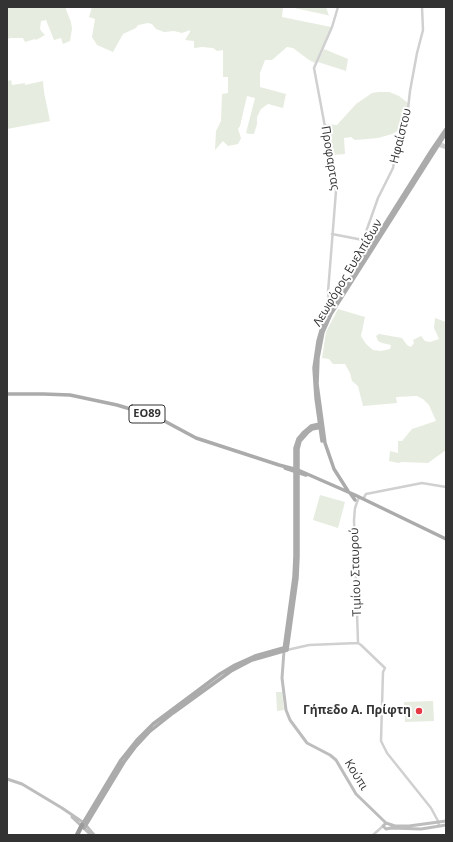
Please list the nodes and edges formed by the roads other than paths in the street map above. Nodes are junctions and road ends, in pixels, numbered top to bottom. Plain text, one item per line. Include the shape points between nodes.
1 (338, 7) edge
2 (422, 7) edge
3 (446, 129) edge
4 (446, 133) edge
5 (437, 144) junction
6 (446, 147) edge
7 (332, 234) junction
8 (363, 240) junction
9 (357, 260) joint
10 (359, 267) junction
11 (328, 312) junction
12 (7, 394) edge
13 (320, 424) junction
14 (313, 427) junction
15 (321, 434) junction
16 (330, 461) junction
17 (296, 471) junction
18 (446, 487) edge
19 (349, 492) junction
20 (358, 499) junction
21 (446, 539) edge
22 (358, 643) junction
23 (284, 649) junction
24 (7, 779) edge
25 (446, 821) edge
26 (439, 824) junction
27 (84, 825) junction
28 (446, 825) edge
29 (385, 826) junction
30 (375, 834) edge
31 (76, 835) edge
32 (80, 835) edge
33 (90, 835) edge
34 (94, 835) edge

1 - 7 street, Προφαρτας via 314,68 336,191
2 - 8 street, Ηφαίστου via 423,30 407,118 393,168 378,198
3 - 5 main road, Λεωφόρος Ευελπίδων
4 - 5 main road, Λεωφόρος Ευελπίδων
5 - 6 street
5 - 10 main road, Λεωφόρος Ευελπίδων
7 - 8 street
7 - 11 street, Προφαρτας
8 - 9 street, Ηφαίστου
9 - 10 main road
10 - 11 main road, Λεωφόρος Ευελπίδων
10 - 13 main road, Λεωφόρος Ευελπίδων via 329,318 321,337 317,373
11 - 13 main road, Λεωφόρος Ευελπίδων via 320,331 315,358 315,387
12 - 17 main road, ΕΟ89 via 64,395 117,405 156,417 196,438
13 - 14 main road
13 - 14 main road
13 - 15 main road, Λεωφόρος Ευελπίδων
13 - 16 main road, Λεωφόρος Ευελπίδων
14 - 15 main road
14 - 17 main road via 303,436 300,443
15 - 16 main road, Λεωφόρος Ευελπίδων
16 - 19 main road, Λεωφόρος Ευελπίδων
17 - 19 main road, ΕΟ89
17 - 23 main road via 294,577
17 - 23 main road via 298,557
18 - 20 street via 422,482 366,494
19 - 20 main road, Λεωφόρος Ευελπίδων
20 - 21 main road
20 - 22 street, Τιμίου Σταυρού via 354,520
22 - 23 street
22 - 26 street via 385,668 380,740 387,753 431,808
23 - 27 main road via 250,657 230,668 153,724 121,760
23 - 29 main road, Κούπι via 282,678 286,710 290,720 307,743 336,760 356,794
24 - 27 main road via 31,789
25 - 26 main road
26 - 28 main road
26 - 29 main road
27 - 31 highway
27 - 32 highway
27 - 33 main road
27 - 34 main road
29 - 30 street

